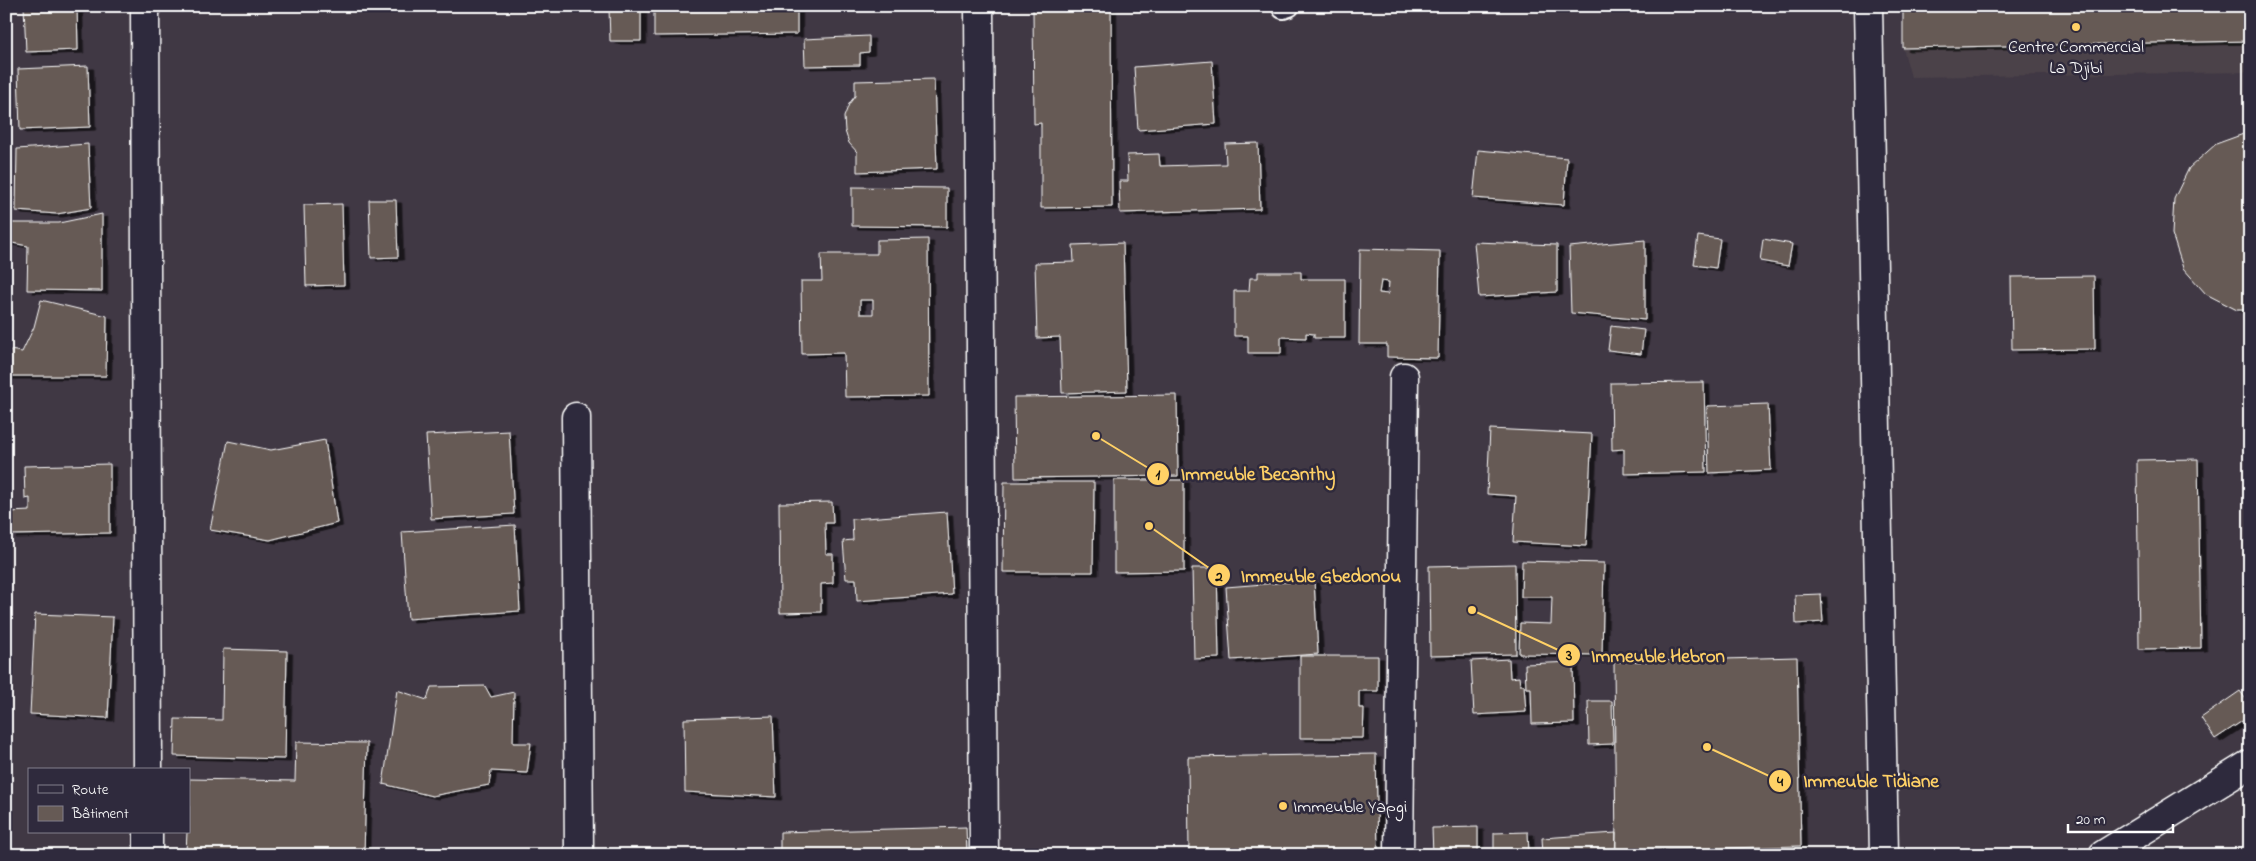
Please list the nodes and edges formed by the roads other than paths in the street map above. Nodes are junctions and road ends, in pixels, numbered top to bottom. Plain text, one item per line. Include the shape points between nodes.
1 (145, 6) edge
2 (979, 6) edge
3 (1868, 6) edge
4 (1404, 377) dead end
5 (576, 417) dead end
6 (2250, 764) edge
7 (148, 768) edge
8 (148, 834) edge
9 (148, 855) edge
10 (578, 855) edge
11 (984, 855) edge
12 (1399, 855) edge
13 (1884, 855) edge
14 (2103, 855) edge

1 - 7 street
2 - 11 street
3 - 13 street
4 - 12 street
5 - 10 street
6 - 14 street
8 - 9 street

